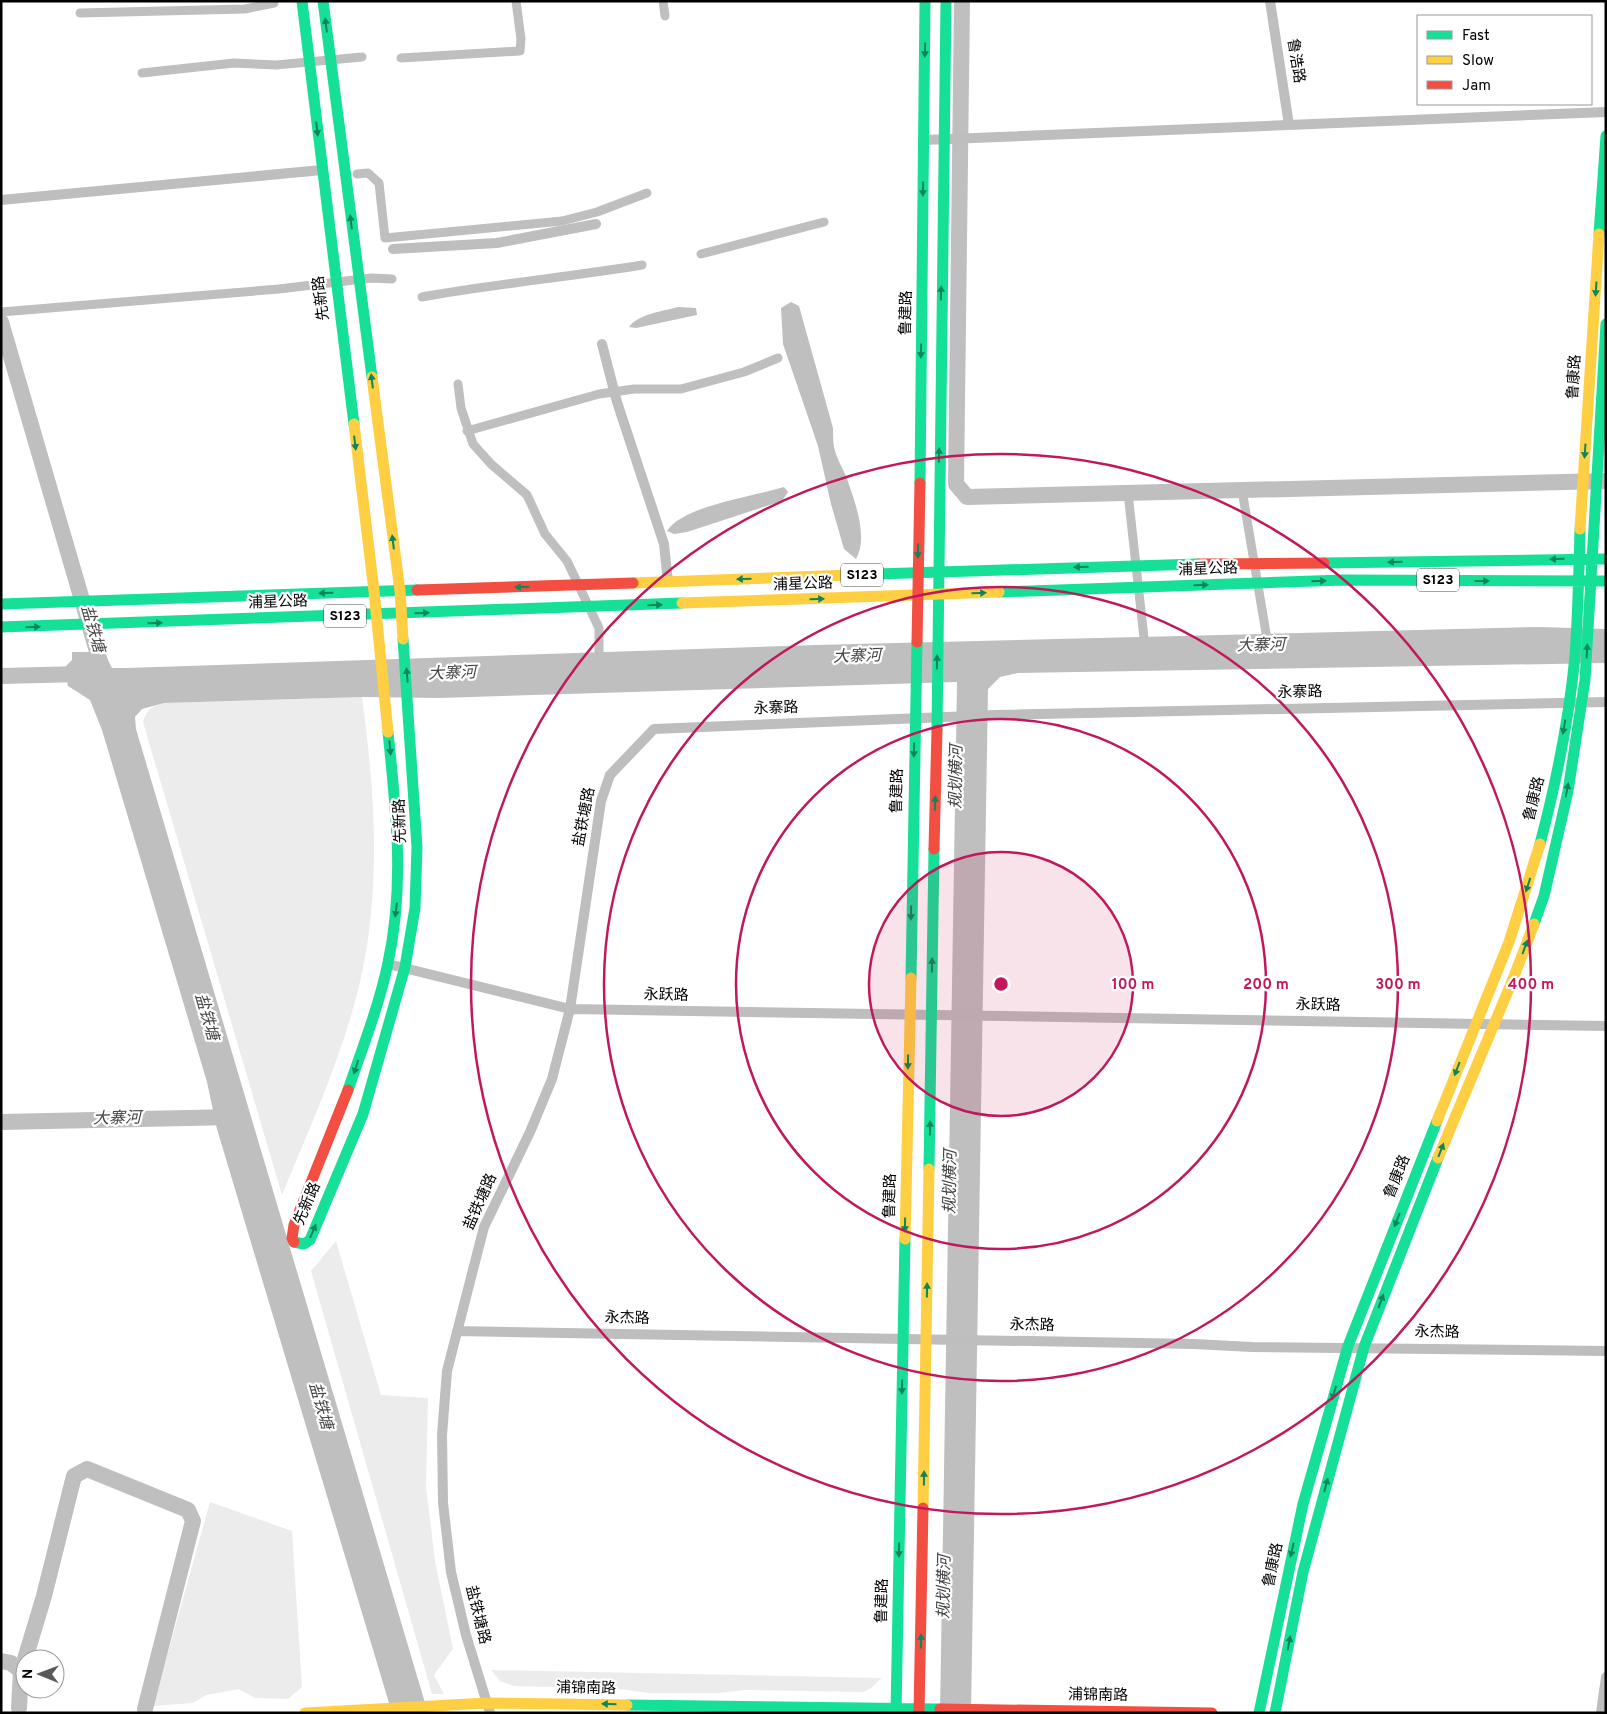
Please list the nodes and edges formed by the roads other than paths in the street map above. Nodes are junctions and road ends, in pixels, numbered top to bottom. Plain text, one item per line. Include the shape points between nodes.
1 (302, 1) edge
2 (323, 1) edge
3 (925, 1) edge
4 (946, 1) edge
5 (1270, 1) edge
6 (1606, 112) edge
7 (1289, 125) junction
8 (1606, 136) edge
9 (944, 139) junction
10 (924, 140) junction
11 (322, 170) junction
12 (1, 200) edge
13 (596, 224) dead end
14 (393, 250) dead end
15 (1606, 324) edge
16 (602, 344) dead end
17 (1578, 559) junction
18 (1591, 559) junction
19 (1606, 559) edge
20 (938, 572) junction
21 (918, 573) junction
22 (1578, 581) junction
23 (1591, 581) junction
24 (1606, 581) edge
25 (668, 582) junction
26 (400, 591) junction
27 (374, 592) junction
28 (939, 594) junction
29 (917, 595) junction
30 (1, 604) edge
31 (377, 614) junction
32 (402, 614) junction
33 (1, 627) edge
34 (1569, 701) junction
35 (1582, 701) junction
36 (1606, 702) edge
37 (937, 717) junction
38 (915, 718) junction
39 (627, 755) joint
40 (388, 964) junction
41 (405, 967) junction
42 (570, 1009) junction
43 (909, 1014) junction
44 (932, 1014) junction
45 (1475, 1024) junction
46 (1493, 1024) junction
47 (1606, 1026) edge
48 (457, 1331) junction
49 (903, 1338) junction
50 (926, 1339) junction
51 (1348, 1346) junction
52 (1364, 1347) junction
53 (1606, 1351) edge
54 (1606, 1677) edge
55 (488, 1708) edge
56 (896, 1710) edge
57 (919, 1710) edge
58 (304, 1713) edge
59 (1212, 1713) edge
60 (1259, 1713) edge
61 (1275, 1713) edge
62 (1601, 1713) edge

1 -> 11 street, 先新路
26 -> 2 street
3 -> 10 street, 鲁建路
4 - 9 street
5 - 7 street, 鲁浩路
6 - 7 street
7 - 9 street
8 -> 17 street, 鲁康路
9 - 10 street
20 -> 9 street
10 -> 21 street, 鲁建路
11 - 12 street
11 -> 27 street, 先新路
13 - 14 street via 498,243
15 - 18 street, 鲁康路
16 - 25 street via 617,402 664,544
17 - 18 street, 浦星公路 / S123
17 -> 20 street, 浦星公路 / S123 via 1155,565
17 - 22 street, 鲁康路
18 - 19 street, 浦星公路 / S123
18 - 23 street, 鲁康路
20 - 21 street, 浦星公路 / S123
20 - 28 street
21 -> 25 street, 浦星公路 / S123
21 - 29 street, 鲁建路
22 - 23 street, 浦星公路 / S123
28 -> 22 street, 浦星公路 / S123 via 1343,580
22 - 34 street, 鲁康路
23 - 24 street, 浦星公路 / S123
35 -> 23 street, 鲁康路
25 -> 26 street, 浦星公路 / S123
26 - 27 street, 浦星公路 / S123
26 - 32 street, 先新路
27 -> 30 street, 浦星公路 / S123
27 - 31 street, 先新路
28 - 29 street, 浦星公路 / S123
37 -> 28 street
32 -> 29 street, 浦星公路 / S123
29 - 38 street, 鲁建路
31 - 32 street, 浦星公路 / S123
33 -> 31 street, 浦星公路 / S123
31 -> 40 street, 先新路 via 399,847 397,905
41 -> 32 street, 先新路 via 415,908 417,847
34 - 35 street, 永寨路
34 - 37 street, 永寨路
34 -> 45 street, 鲁康路 via 1554,788 1530,880 1499,973
35 - 36 street, 永寨路
46 -> 35 street, 鲁康路 via 1544,896 1568,792
37 - 38 street, 永寨路
44 -> 37 street
38 - 39 street, 永寨路 via 654,729
38 -> 43 street, 鲁建路
39 - 42 street, 盐铁塘路 via 610,776 601,801
40 - 41 street, 永跃路
40 -> 41 street, 先新路 via 347,1095 294,1226 292,1238 295,1243 304,1244 310,1240 363,1114
41 - 42 street, 永跃路
42 - 43 street, 永跃路
42 - 48 street, 盐铁塘路 via 552,1079 484,1227
43 - 44 street, 永跃路
43 -> 49 street, 鲁建路
44 - 45 street, 永跃路
50 -> 44 street
45 - 46 street, 永跃路
45 -> 51 street, 鲁康路
46 - 47 street, 永跃路
52 -> 46 street, 鲁康路
48 - 49 street, 永杰路
48 - 55 street, 盐铁塘路 via 447,1371 442,1435 443,1503 451,1572
49 - 50 street, 永杰路
49 -> 56 street, 鲁建路
50 - 51 street, 永杰路 via 1252,1347
57 -> 50 street
51 - 52 street, 永杰路
51 -> 60 street, 鲁康路 via 1303,1504
52 - 53 street, 永杰路
61 -> 52 street, 鲁康路 via 1303,1572
54 - 62 street
56 -> 55 street, 浦锦南路 via 868,1707
55 - 58 street, 浦锦南路 via 432,1706
56 - 57 street, 浦锦南路
57 - 59 street, 浦锦南路

